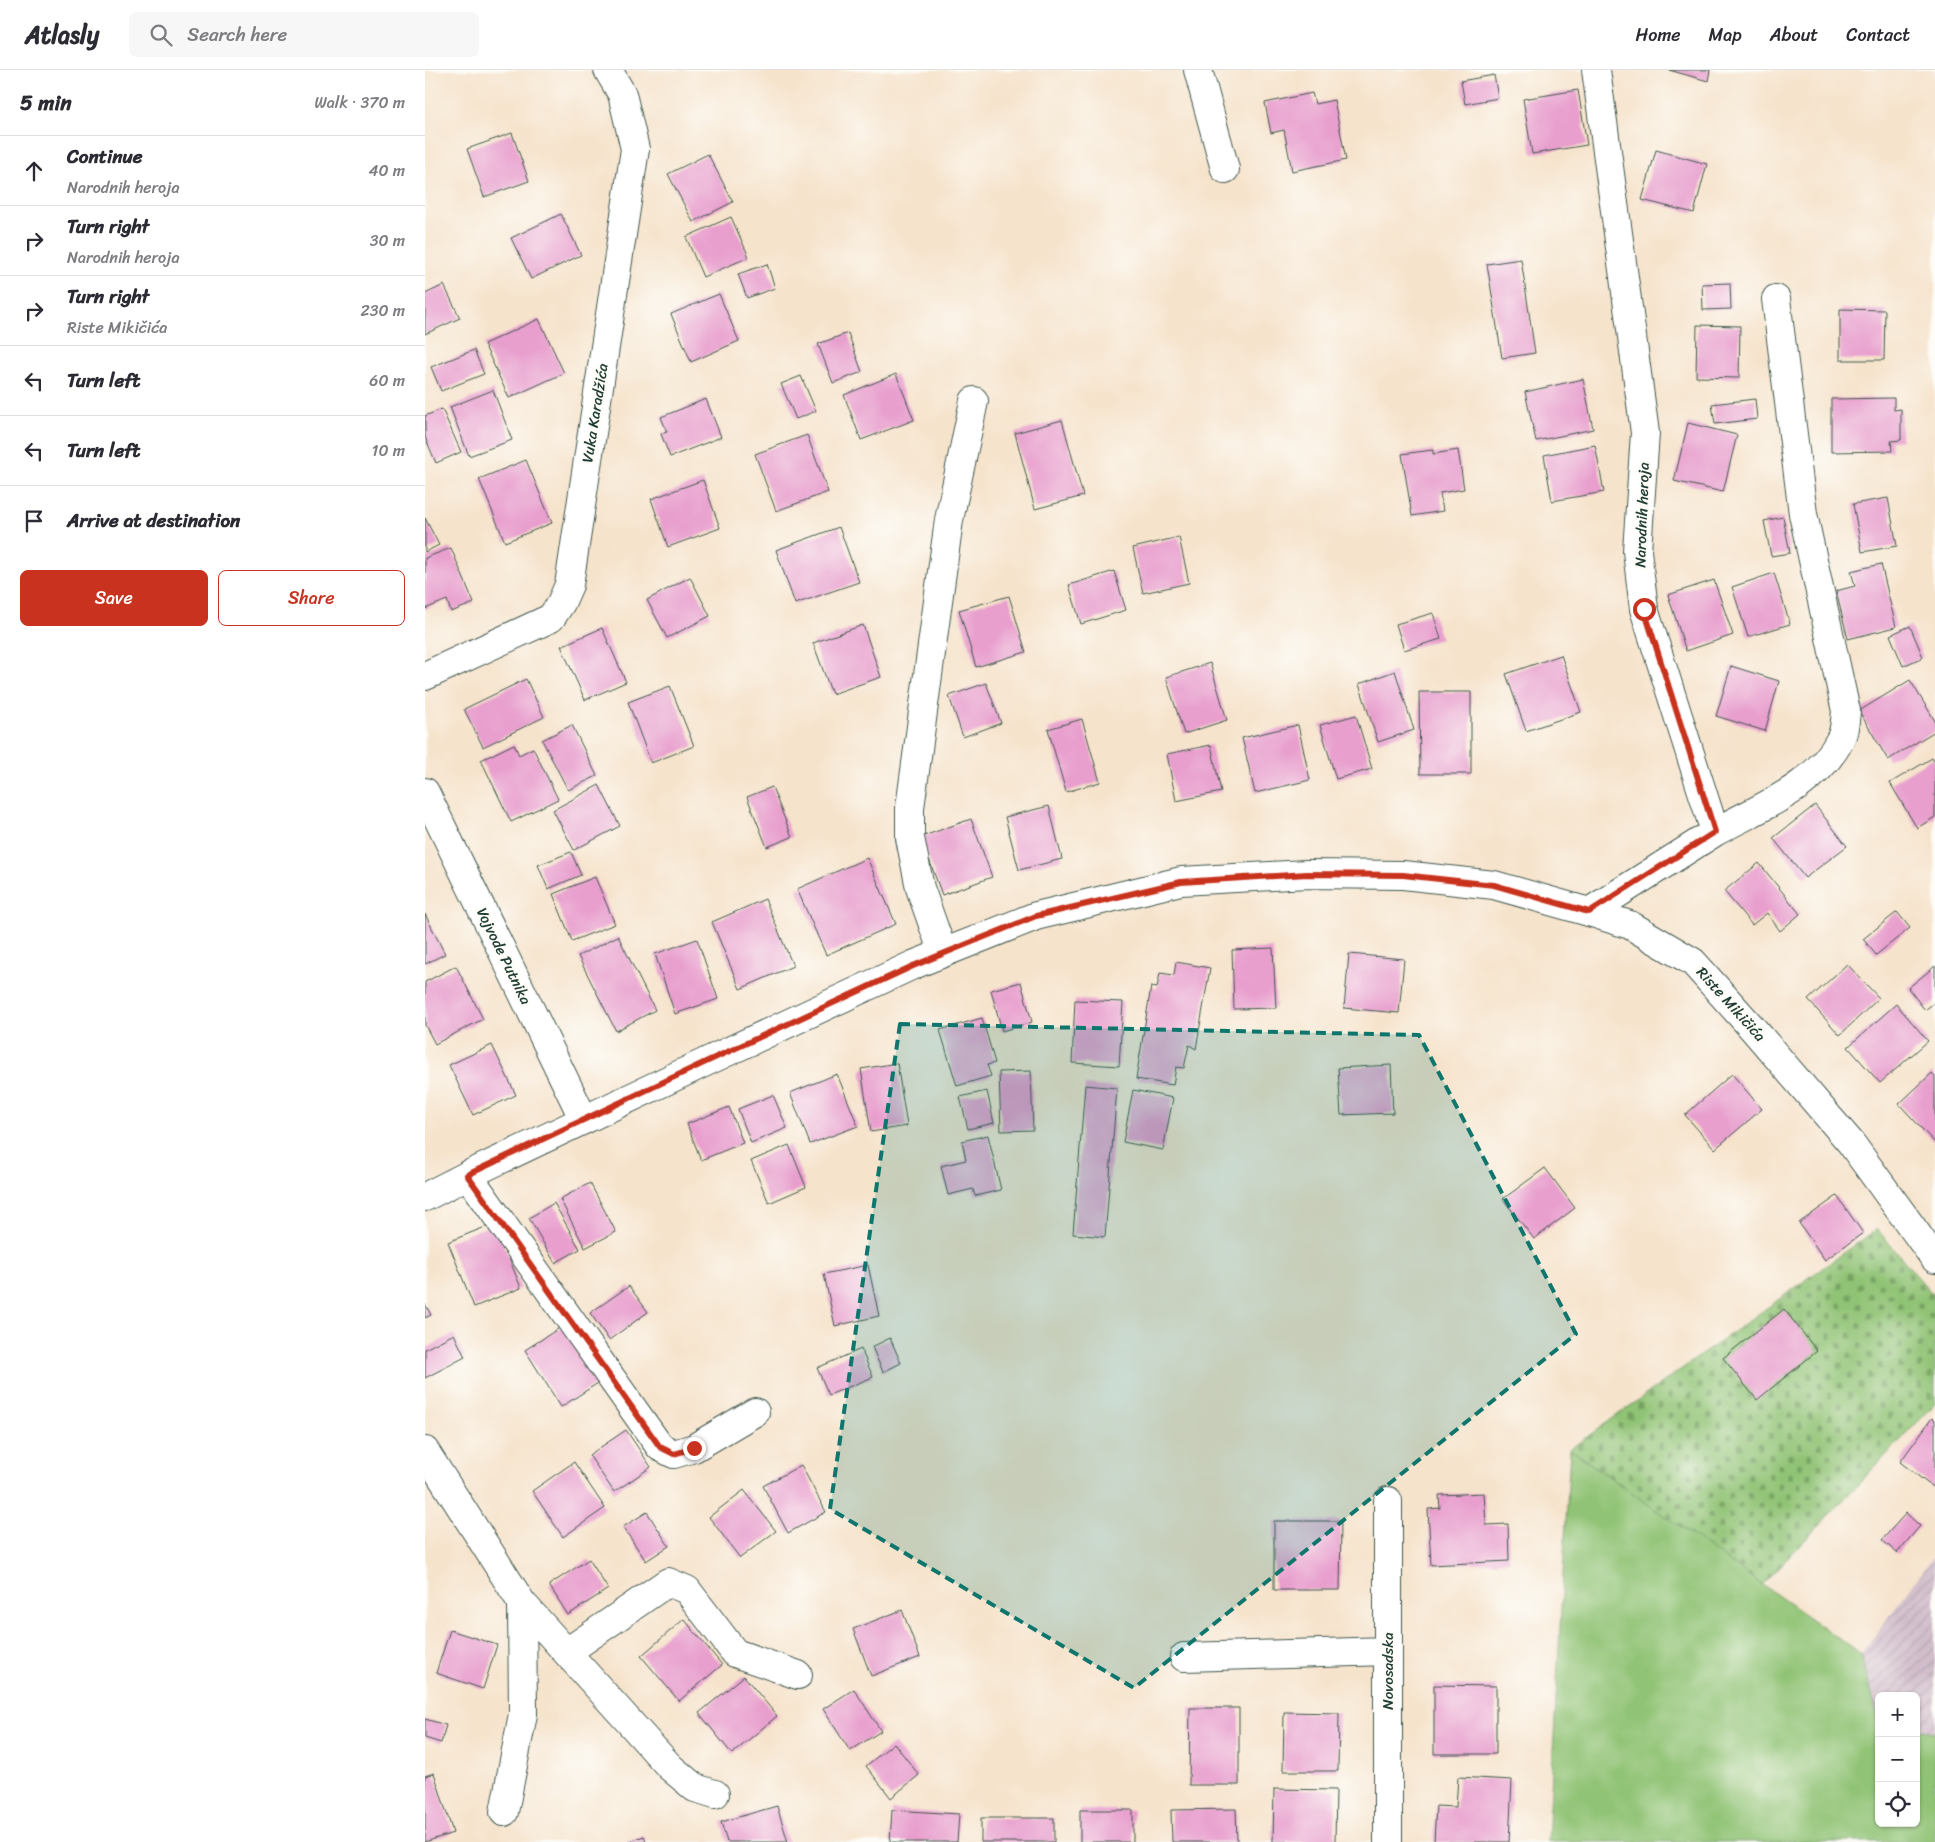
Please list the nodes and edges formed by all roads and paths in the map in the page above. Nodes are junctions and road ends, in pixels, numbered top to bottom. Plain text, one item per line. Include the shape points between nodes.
1 (608, 70) edge
2 (1198, 70) edge
3 (1596, 70) edge
4 (1225, 169) dead end
5 (1776, 300) dead end
6 (974, 401) dead end
7 (425, 676) edge
8 (425, 792) edge
9 (1715, 832) junction
10 (1589, 912) junction
11 (943, 953) junction
12 (584, 1120) junction
13 (467, 1175) junction
14 (425, 1197) edge
15 (1935, 1259) edge
16 (755, 1412) dead end
17 (425, 1451) edge
18 (1388, 1501) dead end
19 (523, 1603) junction
20 (1388, 1651) junction
21 (567, 1652) junction
22 (1184, 1657) dead end
23 (798, 1675) dead end
24 (715, 1794) dead end
25 (504, 1812) dead end
26 (1388, 1842) edge

1 - 7 street, Vuka Karadžića via 622,94 635,149 569,586 551,618
2 - 4 street
3 - 9 street, Narodnih heroja via 1645,433 1637,551 1644,609
5 - 9 street via 1803,514 1847,711 1842,736 1823,766 1793,790
6 - 11 street via 949,520 910,808 910,838 920,888
8 - 12 street, Vojvode Putnika
9 - 10 street
10 - 11 street, Riste Mikičića via 1494,885 1403,875 1307,874 1191,881 1036,916
10 - 15 street, Riste Mikičića via 1630,925 1693,962 1851,1143
11 - 12 street, Riste Mikičića
12 - 13 street, Riste Mikičića
13 - 14 street, Riste Mikičića
13 - 16 street via 660,1447 674,1454 694,1448
17 - 19 street
18 - 20 street, Novosadska
19 - 21 street
19 - 25 street via 523,1714
20 - 22 street
20 - 26 street, Novosadska
21 - 23 street via 668,1582 687,1590 735,1653
21 - 24 street via 670,1768 695,1788

